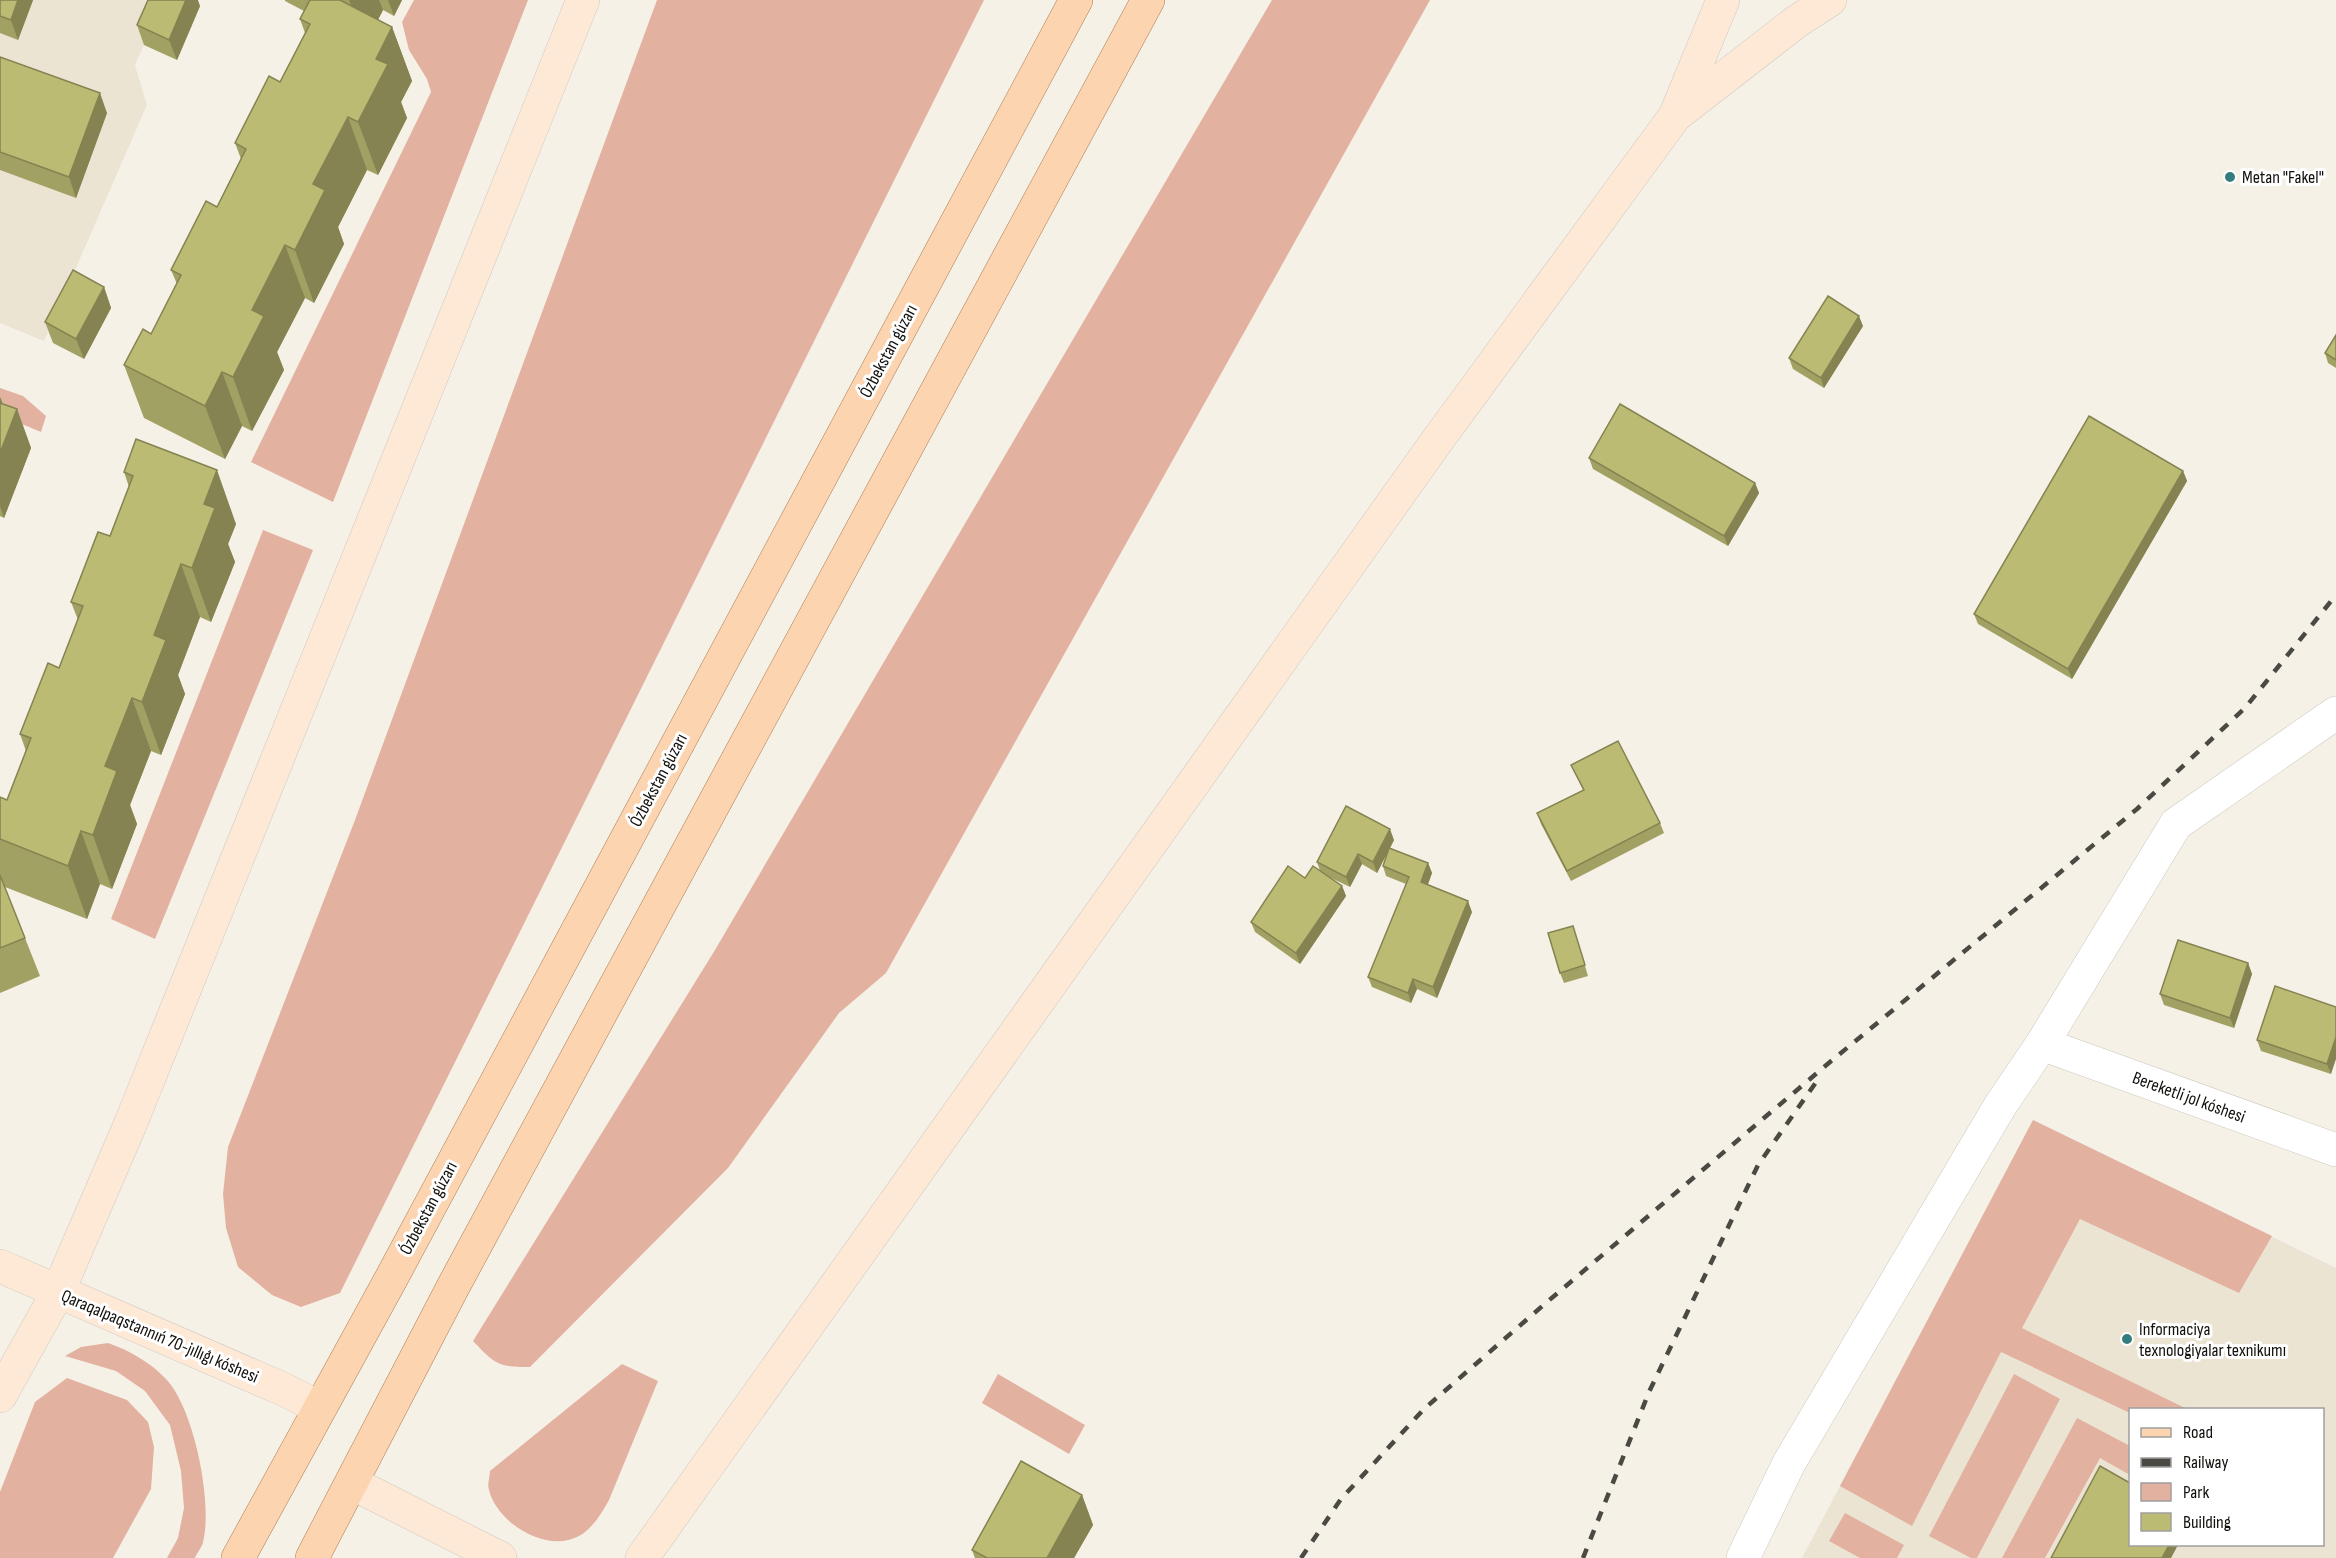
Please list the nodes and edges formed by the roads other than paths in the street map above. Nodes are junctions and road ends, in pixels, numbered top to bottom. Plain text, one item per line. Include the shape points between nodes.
1 (583, 0) edge
2 (1076, 0) edge
3 (1148, 0) edge
4 (1723, 0) edge
5 (1830, 0) edge
6 (1674, 116) junction
7 (2336, 713) edge
8 (2042, 1044) junction
9 (2336, 1150) edge
10 (0, 1266) edge
11 (57, 1292) junction
12 (0, 1396) edge
13 (320, 1408) junction
14 (352, 1483) junction
15 (238, 1558) edge
16 (312, 1558) edge
17 (500, 1558) edge
18 (642, 1558) edge
19 (1743, 1558) edge

1 - 11 main road via 130,1125
2 - 13 main road, Ózbekstan gúzarı
3 - 14 main road via 454,1286
4 - 6 main road
5 - 6 main road
6 - 18 main road via 1434,445
7 - 8 street via 2176,824
8 - 9 street, Bereketli jol kóshesi
8 - 19 street via 2000,1106 1789,1463
10 - 11 main road, Qaraqalpaqstannıń 70-jıllıǵı kóshesi
11 - 12 main road
11 - 13 main road, Qaraqalpaqstannıń 70-jıllıǵı kóshesi
13 - 15 main road, Ózbekstan gúzarı
14 - 16 main road
14 - 17 main road

